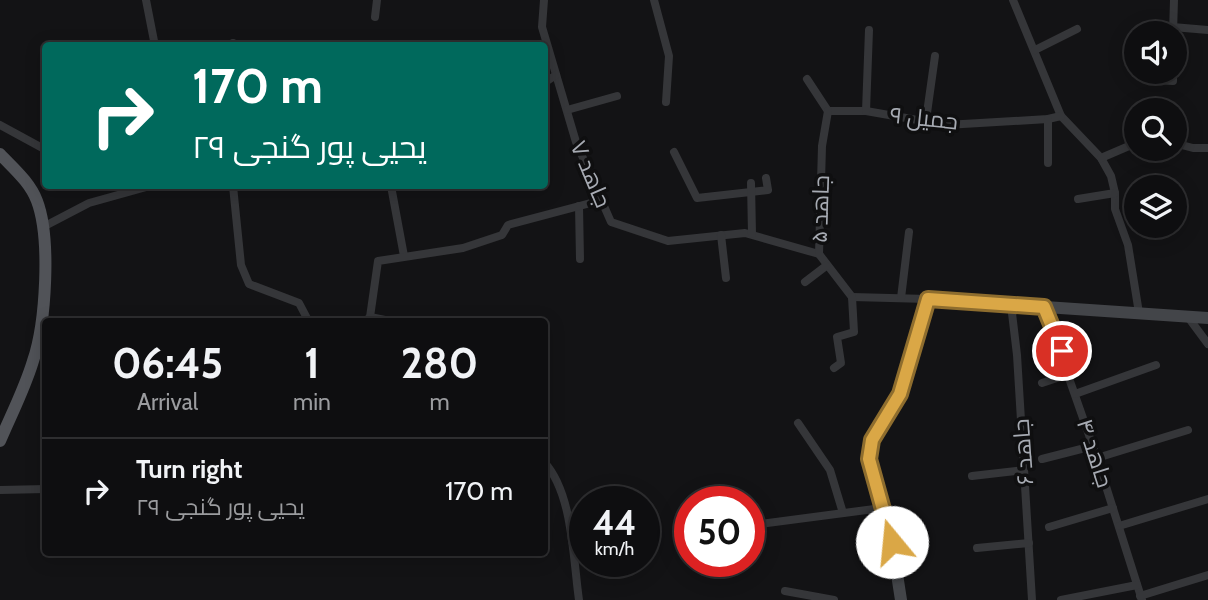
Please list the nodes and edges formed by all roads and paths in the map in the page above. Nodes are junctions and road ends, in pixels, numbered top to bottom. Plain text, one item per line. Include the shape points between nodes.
1 (146, 0) edge
2 (377, 0) edge
3 (544, 0) edge
4 (654, 0) edge
5 (1013, 0) edge
6 (1174, 0) edge
7 (375, 17) dead end
8 (1173, 21) edge
9 (1077, 29) dead end
10 (869, 30) dead end
11 (1187, 30) edge
12 (1208, 30) edge
13 (154, 42) edge
14 (546, 42) edge
15 (548, 48) edge
16 (1035, 50) junction
17 (934, 56) dead end
18 (556, 75) junction
19 (807, 79) dead end
20 (548, 80) edge
21 (617, 96) dead end
22 (666, 102) dead end
23 (567, 110) junction
24 (828, 111) junction
25 (866, 111) junction
26 (1061, 116) junction
27 (1048, 119) junction
28 (926, 120) junction
29 (0, 125) edge
30 (1187, 146) edge
31 (42, 148) edge
32 (1124, 148) edge
33 (1208, 148) edge
34 (674, 152) dead end
35 (0, 154) edge
36 (1101, 159) junction
37 (1048, 163) dead end
38 (766, 178) dead end
39 (751, 187) junction
40 (139, 189) edge
41 (233, 189) edge
42 (392, 189) edge
43 (1115, 193) junction
44 (1078, 199) dead end
45 (602, 201) junction
46 (579, 206) junction
47 (43, 227) junction
48 (909, 232) dead end
49 (752, 234) junction
50 (721, 235) junction
51 (819, 254) junction
52 (404, 256) junction
53 (580, 259) dead end
54 (826, 266) junction
55 (726, 278) dead end
56 (805, 282) dead end
57 (852, 297) junction
58 (901, 298) junction
59 (928, 299) junction
60 (1011, 304) junction
61 (1044, 307) junction
62 (1139, 313) junction
63 (1188, 317) junction
64 (307, 318) edge
65 (367, 318) edge
66 (1208, 318) edge
67 (1208, 344) edge
68 (1156, 365) dead end
69 (834, 368) dead end
70 (1069, 374) junction
71 (1042, 383) dead end
72 (1075, 394) junction
73 (798, 423) dead end
74 (1188, 430) dead end
75 (0, 441) edge
76 (1093, 446) junction
77 (1097, 458) junction
78 (1042, 459) dead end
79 (548, 466) edge
80 (1024, 470) junction
81 (972, 476) dead end
82 (42, 489) edge
83 (0, 490) edge
84 (1208, 499) edge
85 (882, 508) junction
86 (1113, 508) junction
87 (844, 513) junction
88 (765, 523) edge
89 (1119, 526) junction
90 (1049, 527) dead end
91 (1028, 543) junction
92 (977, 548) dead end
93 (1208, 575) edge
94 (1136, 585) junction
95 (785, 591) dead end
96 (1141, 598) edge
97 (579, 600) edge
98 (834, 600) edge
99 (901, 600) edge
100 (1032, 600) edge
101 (1061, 600) edge

1 - 13 street
2 - 7 street
3 - 14 street, جاهد ۷ via 542,27
4 - 22 street via 669,56
5 - 16 street
6 - 8 street
9 - 16 street
10 - 25 street
11 - 12 street
15 - 18 street, جاهد ۷
16 - 26 street
17 - 28 street
18 - 20 street
18 - 23 street, جاهد ۷
19 - 24 street
21 - 23 street
23 - 45 street, جاهد ۷
24 - 25 street, جمیل ۹
24 - 51 street, جاهد ۵ via 822,146
25 - 28 street, جمیل ۹
26 - 27 street, جمیل ۹
26 - 36 street
27 - 28 street, جمیل ۹ via 946,124
27 - 37 street
29 - 31 street
30 - 33 street
32 - 36 street
34 - 39 street via 697,198
35 - 47 main road via 37,199
36 - 43 street
38 - 39 street via 768,190
39 - 49 street
40 - 47 street via 89,203
41 - 64 street via 242,265 249,284 299,303
42 - 52 street
43 - 44 street
43 - 62 street
45 - 46 street
45 - 50 street, جاهد ۷ via 611,222 668,241
46 - 52 street via 508,225 502,235 463,248
46 - 53 street
47 - 75 main road via 41,328 34,360
48 - 58 street
49 - 50 street, جاهد ۷
49 - 51 street, جاهد ۷
50 - 55 street
51 - 54 street, جاهد ۵
52 - 65 street via 378,261
54 - 56 street
54 - 57 street, جاهد ۵
57 - 58 street
57 - 69 street via 855,332 837,337 841,363
58 - 59 street
59 - 60 main road
59 - 85 main road via 900,394 872,440 869,459
60 - 61 main road
60 - 80 street, جاهد ۶
61 - 62 main road
61 - 70 street, جاهد ۴
62 - 63 main road
63 - 66 main road
63 - 67 street
68 - 72 street
70 - 71 street
70 - 72 street, جاهد ۴
72 - 76 street, جاهد ۴
73 - 87 street via 830,470
74 - 77 street
76 - 77 street, جاهد ۴
76 - 78 street
77 - 86 street, جاهد ۴
79 - 97 street via 565,507
80 - 81 street
80 - 91 street, جاهد ۶
82 - 83 street
84 - 89 street
85 - 87 street
85 - 99 main road
86 - 89 street, جاهد ۴
86 - 90 street
87 - 88 street
89 - 94 street, جاهد ۴
91 - 92 street
91 - 100 street, جاهد ۶
93 - 96 street
94 - 96 street, جاهد ۴
94 - 101 street
95 - 98 street

